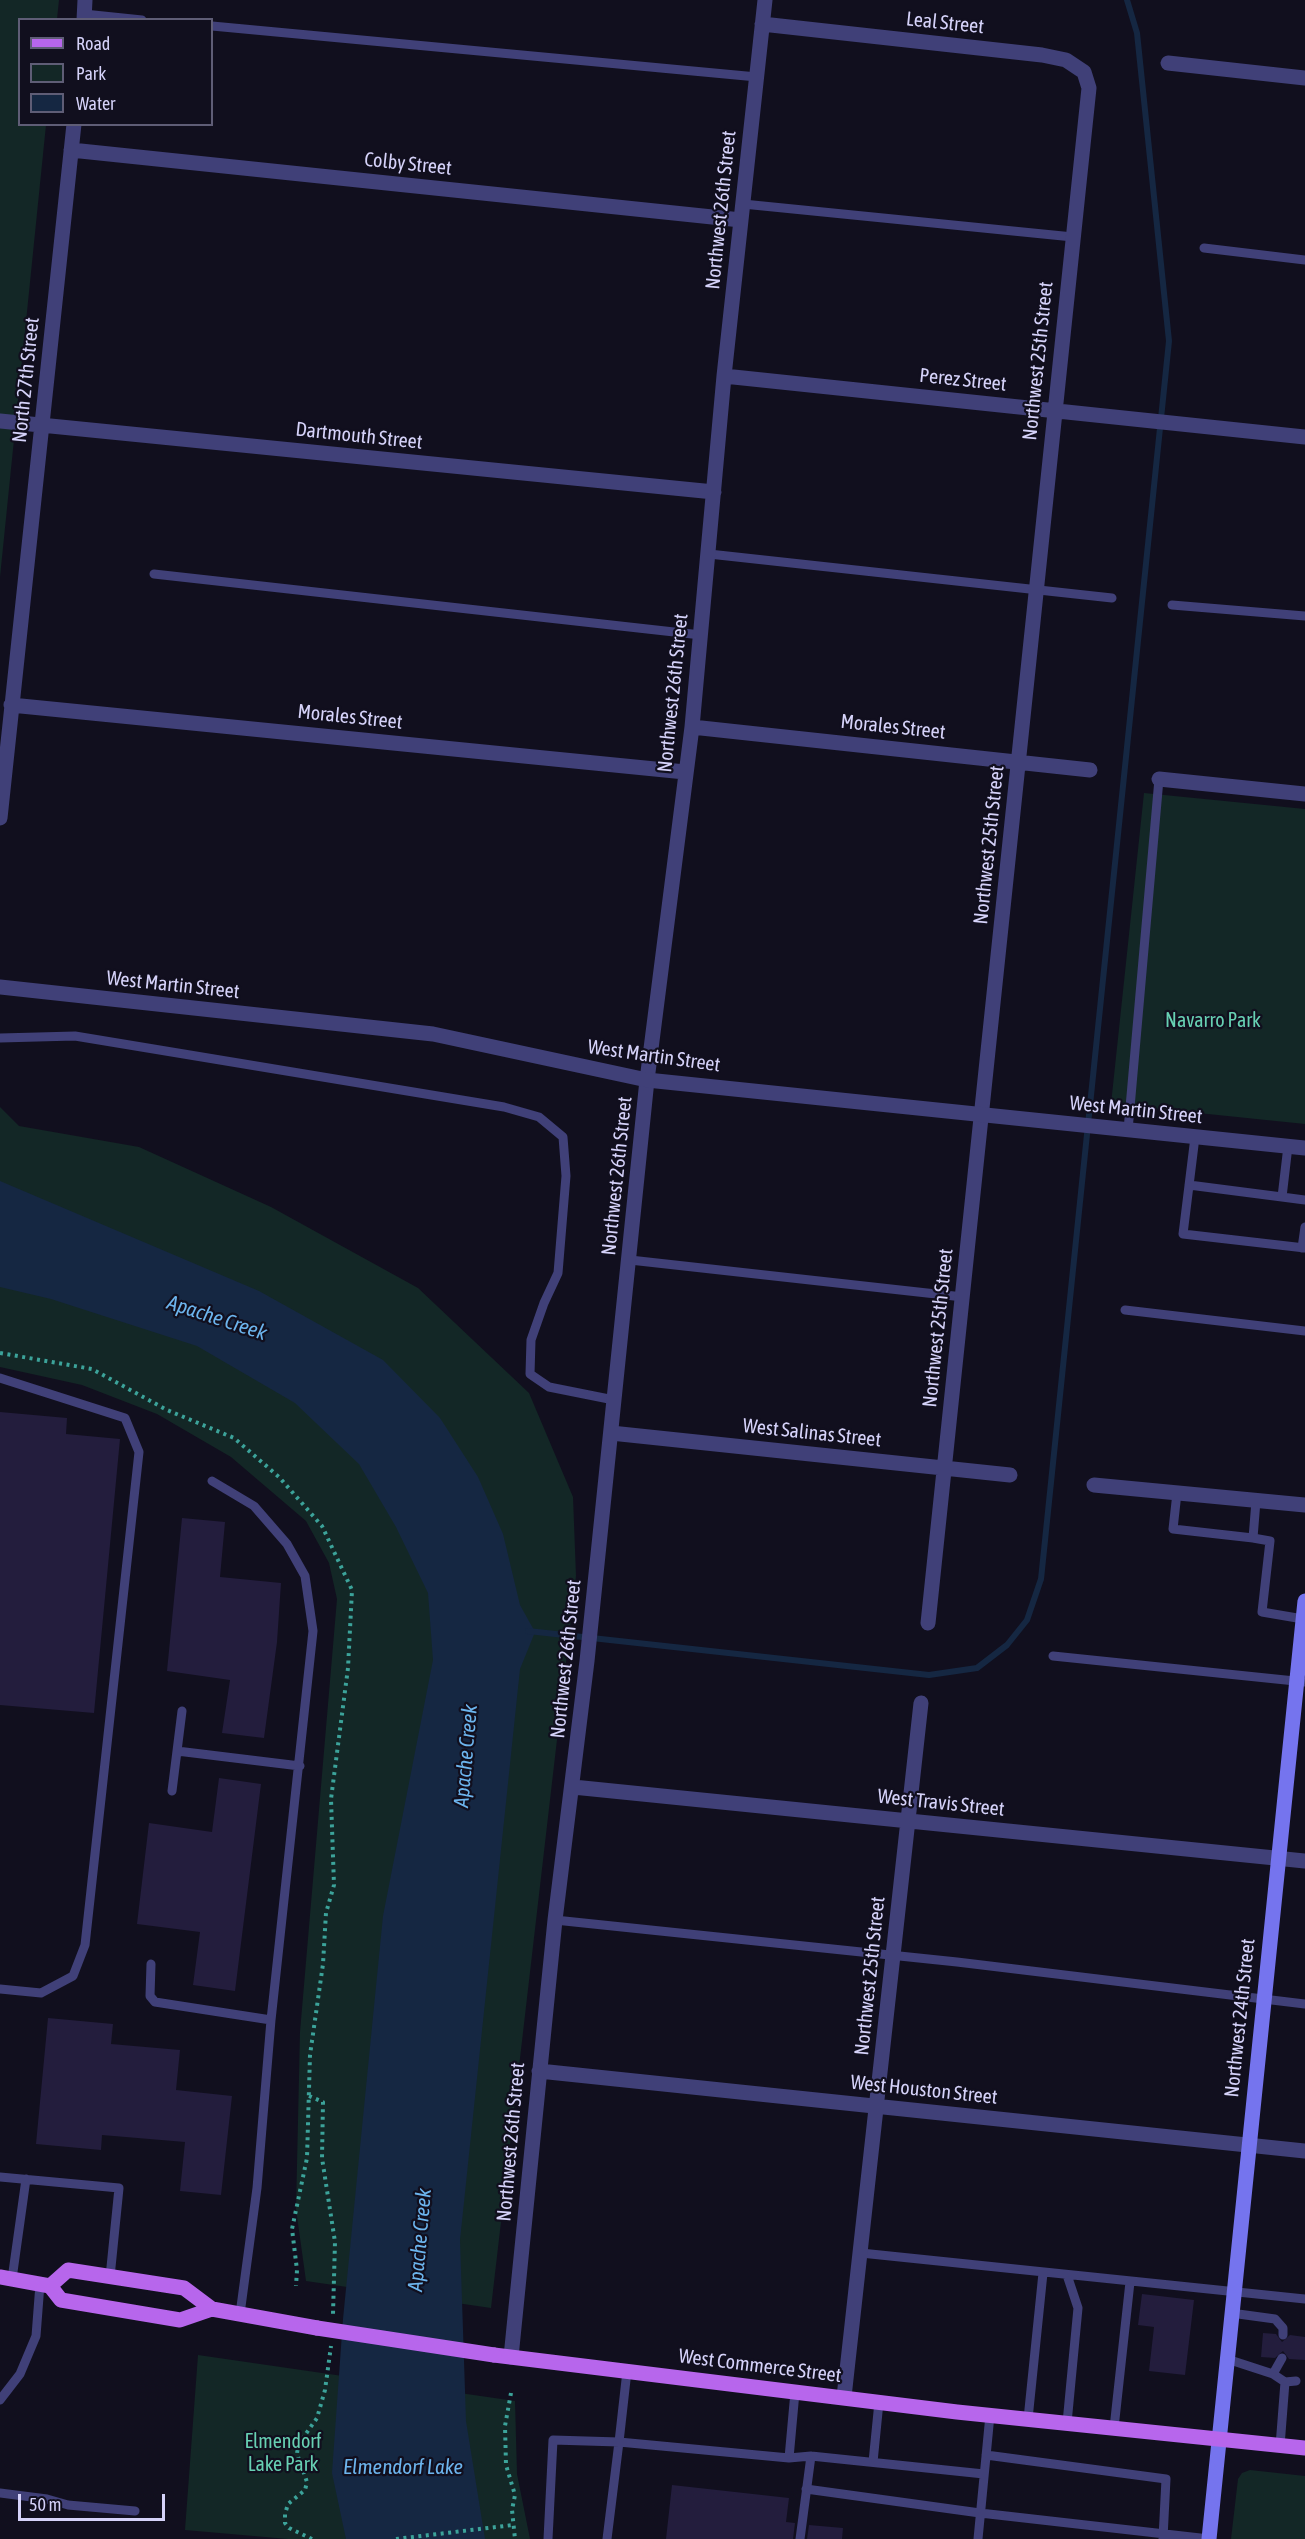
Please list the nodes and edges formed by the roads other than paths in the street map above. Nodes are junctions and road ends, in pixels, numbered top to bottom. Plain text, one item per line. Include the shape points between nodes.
1 (765, 0) edge
2 (84, 11) edge
3 (129, 18) edge
4 (762, 24) junction
5 (213, 26) edge
6 (1168, 63) dead end
7 (1084, 72) joint
8 (757, 77) junction
9 (1305, 78) edge
10 (74, 126) edge
11 (71, 150) junction
12 (742, 212) junction
13 (1073, 237) junction
14 (1204, 248) dead end
15 (1305, 260) edge
16 (724, 376) junction
17 (1053, 411) junction
18 (0, 421) edge
19 (43, 425) junction
20 (1305, 436) edge
21 (714, 492) junction
22 (709, 554) junction
23 (154, 574) dead end
24 (1037, 589) junction
25 (1112, 598) dead end
26 (1172, 605) dead end
27 (1305, 616) edge
28 (701, 635) junction
29 (11, 705) junction
30 (692, 727) junction
31 (1019, 761) junction
32 (1090, 770) dead end
33 (686, 772) junction
34 (1159, 779) joint
35 (1305, 794) edge
36 (0, 818) edge
37 (0, 987) edge
38 (0, 1038) edge
39 (647, 1080) junction
40 (980, 1113) junction
41 (1124, 1130) junction
42 (1195, 1137) junction
43 (1288, 1146) junction
44 (1305, 1148) edge
45 (1189, 1185) junction
46 (1282, 1197) junction
47 (1305, 1200) edge
48 (1305, 1227) edge
49 (1304, 1248) edge
50 (630, 1260) junction
51 (963, 1297) junction
52 (1125, 1310) dead end
53 (1305, 1331) edge
54 (0, 1378) edge
55 (614, 1400) junction
56 (611, 1433) junction
57 (944, 1468) junction
58 (1010, 1475) dead end
59 (212, 1481) dead end
60 (1094, 1485) dead end
61 (1177, 1493) junction
62 (1256, 1501) junction
63 (1305, 1505) edge
64 (1253, 1538) junction
65 (1305, 1601) edge
66 (1303, 1619) junction
67 (928, 1623) dead end
68 (1053, 1656) dead end
69 (1301, 1682) edge
70 (921, 1703) dead end
71 (182, 1711) dead end
72 (177, 1751) junction
73 (300, 1766) junction
74 (573, 1787) junction
75 (172, 1791) dead end
76 (907, 1821) junction
77 (1277, 1858) junction
78 (1305, 1862) edge
79 (555, 1920) junction
80 (893, 1957) junction
81 (151, 1964) dead end
82 (0, 1989) edge
83 (1262, 1999) junction
84 (1305, 2004) edge
85 (271, 2019) junction
86 (539, 2071) junction
87 (878, 2106) junction
88 (1248, 2145) junction
89 (1305, 2151) edge
90 (0, 2176) edge
91 (26, 2179) junction
92 (861, 2253) junction
93 (1043, 2273) junction
94 (1067, 2275) junction
95 (110, 2277) junction
96 (6, 2278) edge
97 (1130, 2282) junction
98 (45, 2285) junction
99 (1233, 2292) junction
100 (1305, 2299) edge
101 (212, 2309) junction
102 (1231, 2313) junction
103 (240, 2314) junction
104 (1283, 2335) dead end
105 (511, 2356) junction
106 (1282, 2358) dead end
107 (1227, 2359) junction
108 (627, 2371) junction
109 (1273, 2374) junction
110 (1296, 2381) dead end
111 (1285, 2382) junction
112 (795, 2392) junction
113 (844, 2397) junction
114 (0, 2400) edge
115 (879, 2402) junction
116 (990, 2415) junction
117 (1028, 2419) junction
118 (1067, 2423) junction
119 (1114, 2428) junction
120 (1219, 2439) junction
121 (619, 2442) junction
122 (1280, 2446) junction
123 (1305, 2448) edge
124 (986, 2455) junction
125 (811, 2456) junction
126 (789, 2458) junction
127 (873, 2462) junction
128 (984, 2474) junction
129 (806, 2489) junction
130 (0, 2493) edge
131 (135, 2511) dead end
132 (980, 2513) junction
133 (1163, 2536) edge
134 (548, 2539) edge
135 (607, 2539) edge
136 (800, 2539) edge
137 (978, 2539) edge
138 (1209, 2539) edge

1 - 4 street, Northwest 26th Street
2 - 3 lane
4 - 7 street, Leal Street via 1042,55 1066,60
4 - 8 street, Northwest 26th Street
5 - 8 lane
6 - 9 street
7 - 13 street, Northwest 25th Street via 1089,88
8 - 12 street, Northwest 26th Street
10 - 11 street, North 27th Street
11 - 12 street, Colby Street
11 - 19 street, North 27th Street
12 - 13 lane
12 - 16 street, Northwest 26th Street
13 - 17 street, Northwest 25th Street
14 - 15 lane
16 - 17 street, Perez Street
16 - 21 street, Northwest 26th Street
17 - 20 street, Perez Street
17 - 24 street, Northwest 25th Street
18 - 19 street, Dartmouth Street
19 - 21 street, Dartmouth Street
19 - 29 street, North 27th Street
21 - 22 street, Northwest 26th Street
22 - 24 lane
22 - 28 street, Northwest 26th Street
23 - 28 lane
24 - 25 lane
24 - 31 street, Northwest 25th Street
26 - 27 lane
28 - 30 street, Northwest 26th Street
29 - 33 street, Morales Street
29 - 36 street, North 27th Street
30 - 31 street, Morales Street
30 - 33 street, Northwest 26th Street
31 - 32 street, Morales Street
31 - 40 street, Northwest 25th Street
33 - 39 street, Northwest 26th Street
34 - 35 street
34 - 41 lane
37 - 39 street, West Martin Street via 433,1034
38 - 55 lane via 75,1036 504,1107 538,1117 563,1137 566,1176 558,1273 531,1340 530,1374 549,1387
39 - 40 street, West Martin Street
39 - 50 street, Northwest 26th Street
40 - 41 street, West Martin Street
40 - 51 street, Northwest 25th Street
41 - 42 street, West Martin Street
42 - 43 street, West Martin Street
42 - 45 lane
43 - 44 street, West Martin Street
43 - 46 lane
45 - 46 lane
45 - 49 lane via 1183,1234
46 - 47 lane
48 - 49 lane
50 - 51 lane
50 - 55 street, Northwest 26th Street
51 - 57 street, Northwest 25th Street
52 - 53 lane
54 - 82 lane via 125,1418 139,1452 85,1945 73,1976 41,1994
55 - 56 street, Northwest 26th Street
56 - 57 street, West Salinas Street
56 - 74 street, Northwest 26th Street
57 - 58 street, West Salinas Street
57 - 67 street, Northwest 25th Street
59 - 73 lane via 254,1506 287,1544 305,1576 313,1631
60 - 61 street
61 - 62 street
61 - 64 lane via 1173,1529
62 - 63 street
62 - 64 lane
64 - 66 lane via 1270,1541 1262,1612
65 - 66 main road, Northwest 24th Street
66 - 69 main road, Northwest 24th Street
68 - 69 lane
69 - 77 main road, Northwest 24th Street
70 - 76 street, Northwest 25th Street
71 - 72 lane
72 - 73 lane
72 - 75 lane
73 - 85 lane
74 - 76 street, West Travis Street
74 - 79 street, Northwest 26th Street
76 - 77 street, West Travis Street
76 - 80 street, Northwest 25th Street
77 - 78 street, West Travis Street
77 - 83 main road, Northwest 24th Street
79 - 80 lane
79 - 86 street, Northwest 26th Street
80 - 83 lane
80 - 87 street, Northwest 25th Street
81 - 85 lane via 150,1996 155,2002
83 - 84 lane
83 - 88 main road, Northwest 24th Street
85 - 103 lane via 257,2188
86 - 87 street, West Houston Street
86 - 105 street, Northwest 26th Street
87 - 88 street, West Houston Street
87 - 92 street, Northwest 25th Street
88 - 89 street, West Houston Street
88 - 99 main road, Northwest 24th Street
90 - 91 lane
91 - 95 lane via 119,2188
91 - 96 lane
92 - 93 lane
92 - 113 street, Northwest 25th Street
93 - 94 lane
93 - 117 lane
94 - 97 lane
94 - 118 lane via 1078,2308
95 - 98 main road, West Commerce Street via 68,2271
95 - 101 main road, West Commerce Street via 184,2288
96 - 98 main road, West Commerce Street
97 - 99 lane
97 - 119 lane
98 - 101 main road, West Commerce Street via 61,2300 180,2320
98 - 114 lane via 36,2336 20,2374
99 - 100 lane
99 - 102 main road, Northwest 24th Street
101 - 103 main road, West Commerce Street
102 - 104 lane via 1275,2319 1283,2328
102 - 107 main road, Northwest 24th Street
103 - 105 main road, West Commerce Street, bridge
105 - 108 main road, West Commerce Street
106 - 109 lane
107 - 109 lane
107 - 120 main road, Northwest 24th Street
108 - 112 main road, West Commerce Street
108 - 121 lane
109 - 111 lane
110 - 111 lane
111 - 122 lane
112 - 113 main road, West Commerce Street
112 - 126 lane
113 - 115 main road, West Commerce Street
115 - 116 main road, West Commerce Street
115 - 127 lane
116 - 117 main road, West Commerce Street
116 - 124 lane
117 - 118 main road, West Commerce Street
118 - 119 main road, West Commerce Street
119 - 120 main road, West Commerce Street
120 - 122 main road, West Commerce Street
120 - 138 main road, Northwest 24th Street
121 - 126 lane
121 - 134 lane via 553,2440
121 - 135 lane
122 - 123 main road, West Commerce Street
124 - 128 lane
124 - 133 lane via 1166,2479
125 - 126 lane
125 - 127 lane
125 - 129 lane
127 - 128 lane
128 - 132 lane
129 - 132 lane
129 - 136 lane
130 - 131 lane
132 - 133 lane
132 - 137 lane
133 - 138 lane

